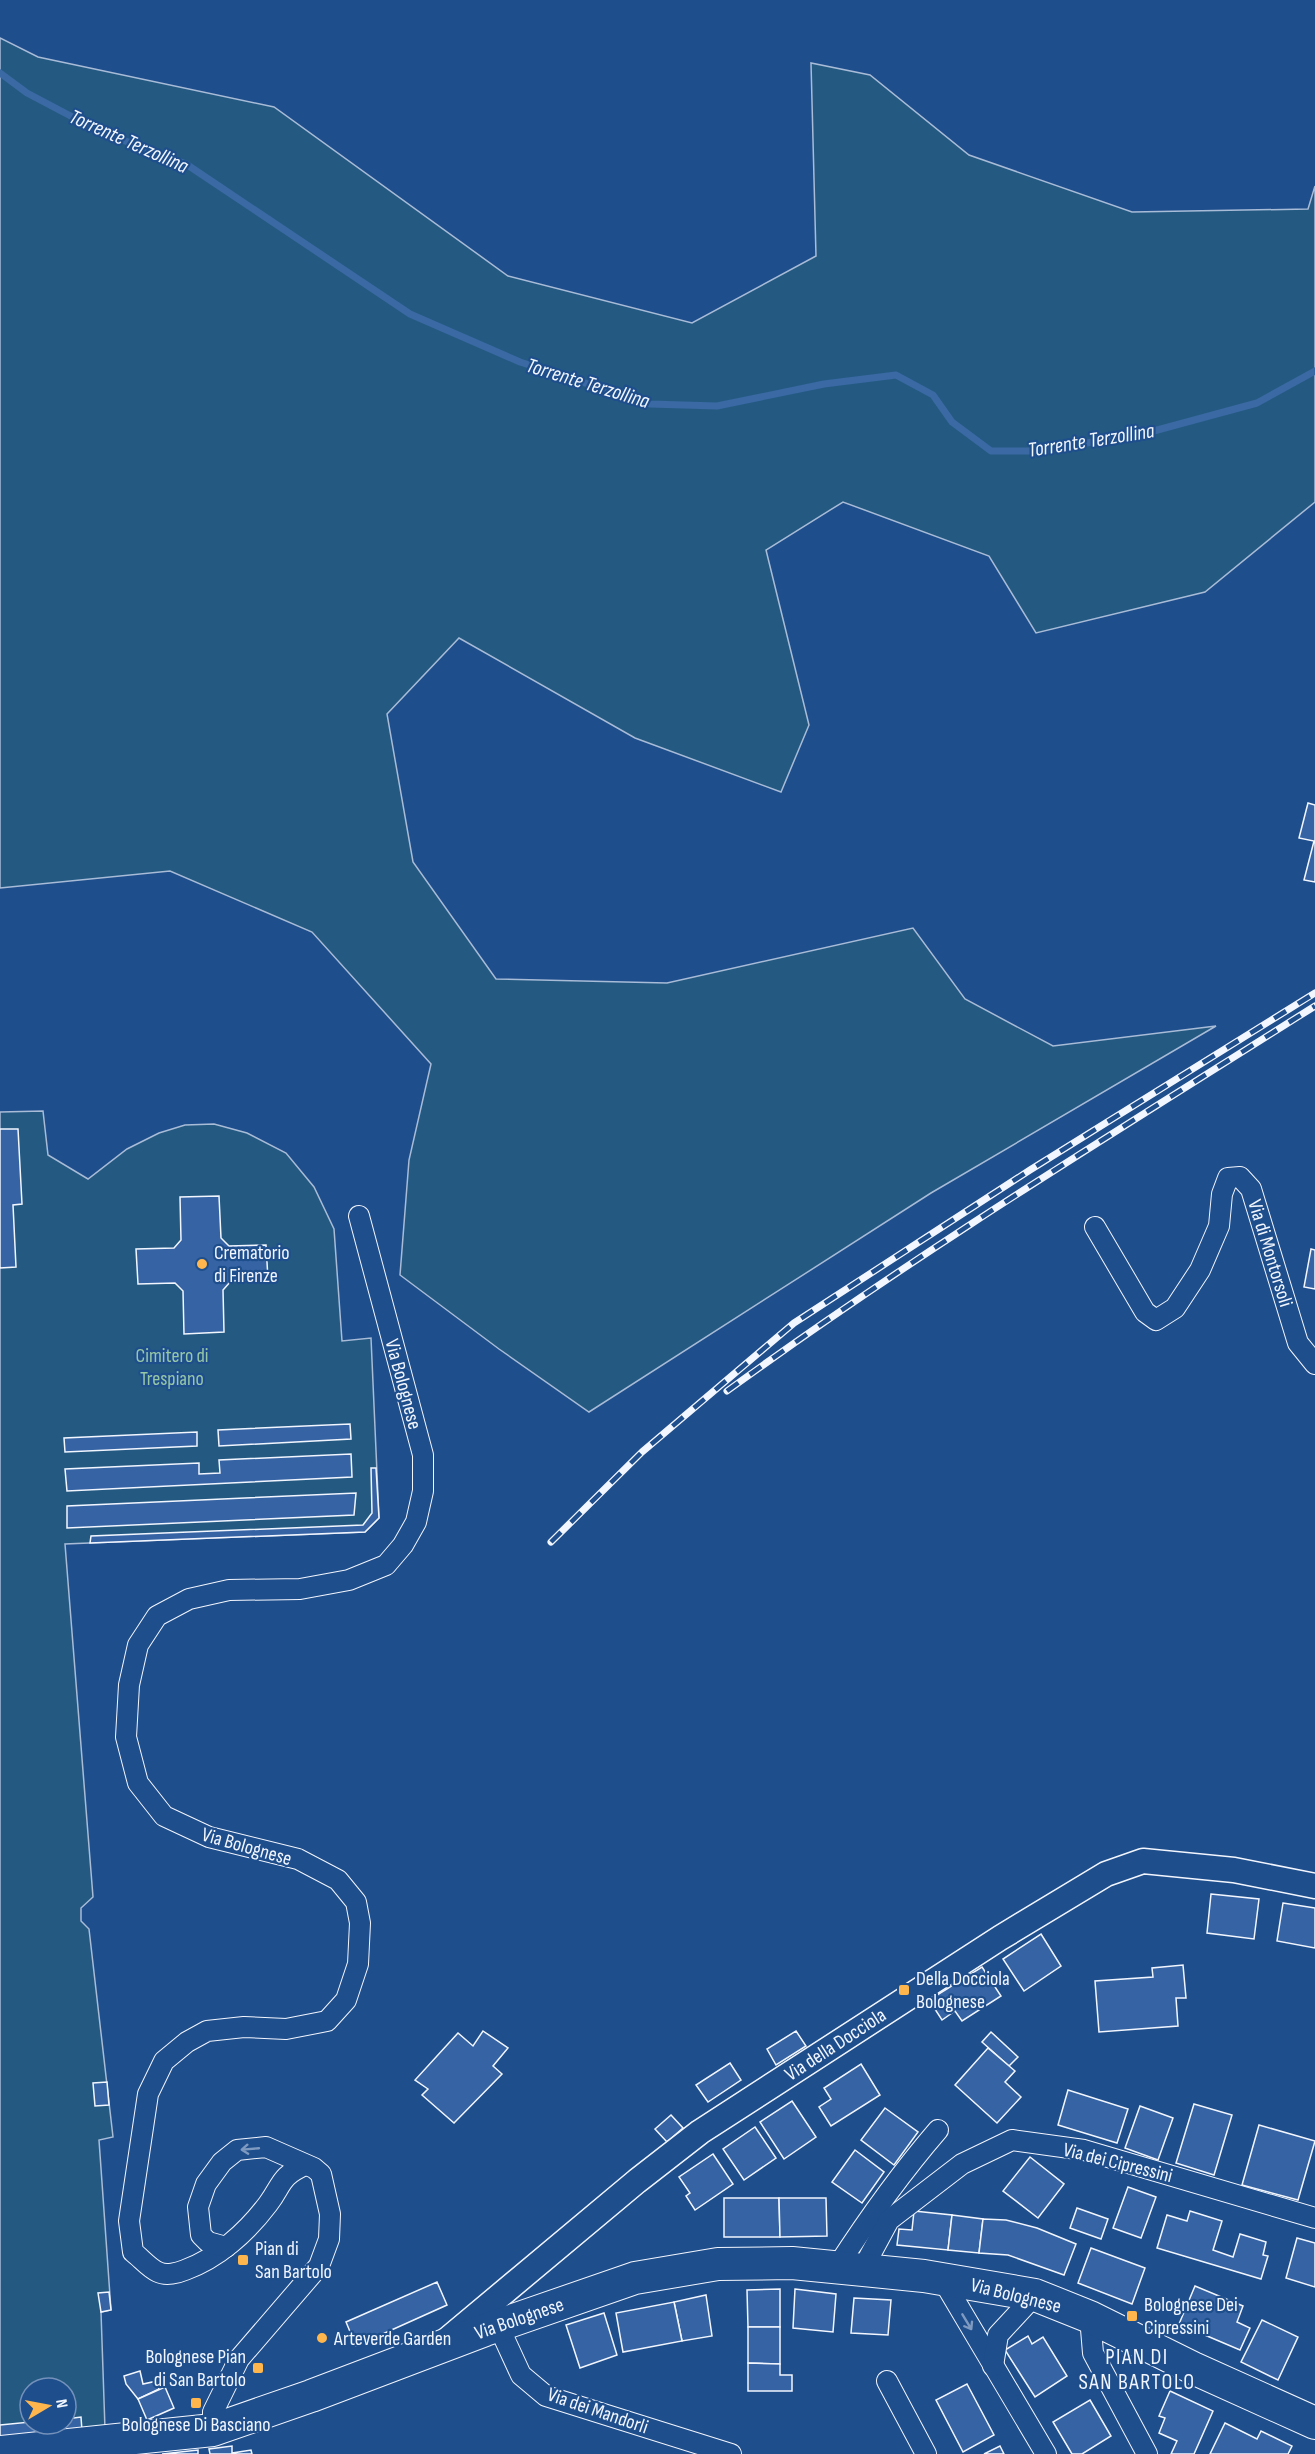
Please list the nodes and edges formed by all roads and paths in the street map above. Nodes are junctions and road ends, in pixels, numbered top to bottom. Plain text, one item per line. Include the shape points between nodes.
1 (359, 1216) dead end
2 (1095, 1227) dead end
3 (1315, 1364) edge
4 (1315, 1886) edge
5 (938, 2130) dead end
6 (304, 2164) junction
7 (1315, 2218) edge
8 (226, 2247) junction
9 (850, 2268) junction
10 (941, 2277) junction
11 (1035, 2295) junction
12 (1090, 2317) junction
13 (498, 2325) junction
14 (440, 2346) junction
15 (993, 2366) junction
16 (886, 2381) dead end
17 (1315, 2422) edge
18 (213, 2430) junction
19 (0, 2452) edge
20 (33, 2452) edge
21 (731, 2454) edge
22 (926, 2454) edge
23 (1046, 2454) edge
24 (1147, 2454) edge

1 - 8 street, Via Bolognese via 423,1455 423,1491 416,1522 404,1545 386,1564 349,1580 300,1589 229,1590 189,1599 157,1616 138,1645 129,1685 126,1737 138,1783 164,1816 209,1837 298,1859 338,1880 356,1902 360,1923 358,1964 346,2000 327,2022 286,2029 244,2027 207,2031 164,2061 148,2094 129,2222 133,2252 159,2274 177,2274 198,2266
2 - 3 street, Via di Montorsoli via 1145,1312 1156,1320 1175,1308 1200,1269 1219,1226 1228,1178 1240,1177 1251,1189 1298,1343
4 - 14 street, Via della Docciola via 1234,1870 1143,1861 1106,1874 1000,1938 700,2133
5 - 9 street via 872,2213
6 - 8 street, Via Bolognese via 280,2181 253,2222
6 -> 8 street via 266,2147 237,2150 222,2162 206,2184 198,2207 201,2235 208,2242
6 - 18 street via 321,2174 330,2214 329,2239 319,2266 239,2359 213,2412
7 - 9 street, Via dei Cipressini via 1084,2150 1012,2140 962,2164 889,2220
9 - 10 main road, Via Bolognese
9 - 13 main road, Via Bolognese via 792,2263 718,2264 635,2278
10 - 11 main road, Via Bolognese
10 -> 15 street
11 - 12 main road, Via Bolognese
11 - 15 street via 998,2335
12 - 17 main road, Via Bolognese
12 - 24 street via 1093,2353
13 - 14 main road, Via Bolognese
13 - 21 street, Via dei Mandorli via 521,2375 546,2396
14 - 18 main road, Via Bolognese
15 - 23 street
16 - 22 street
18 - 20 main road, Via Bolognese
19 - 20 main road, Via Bolognese

